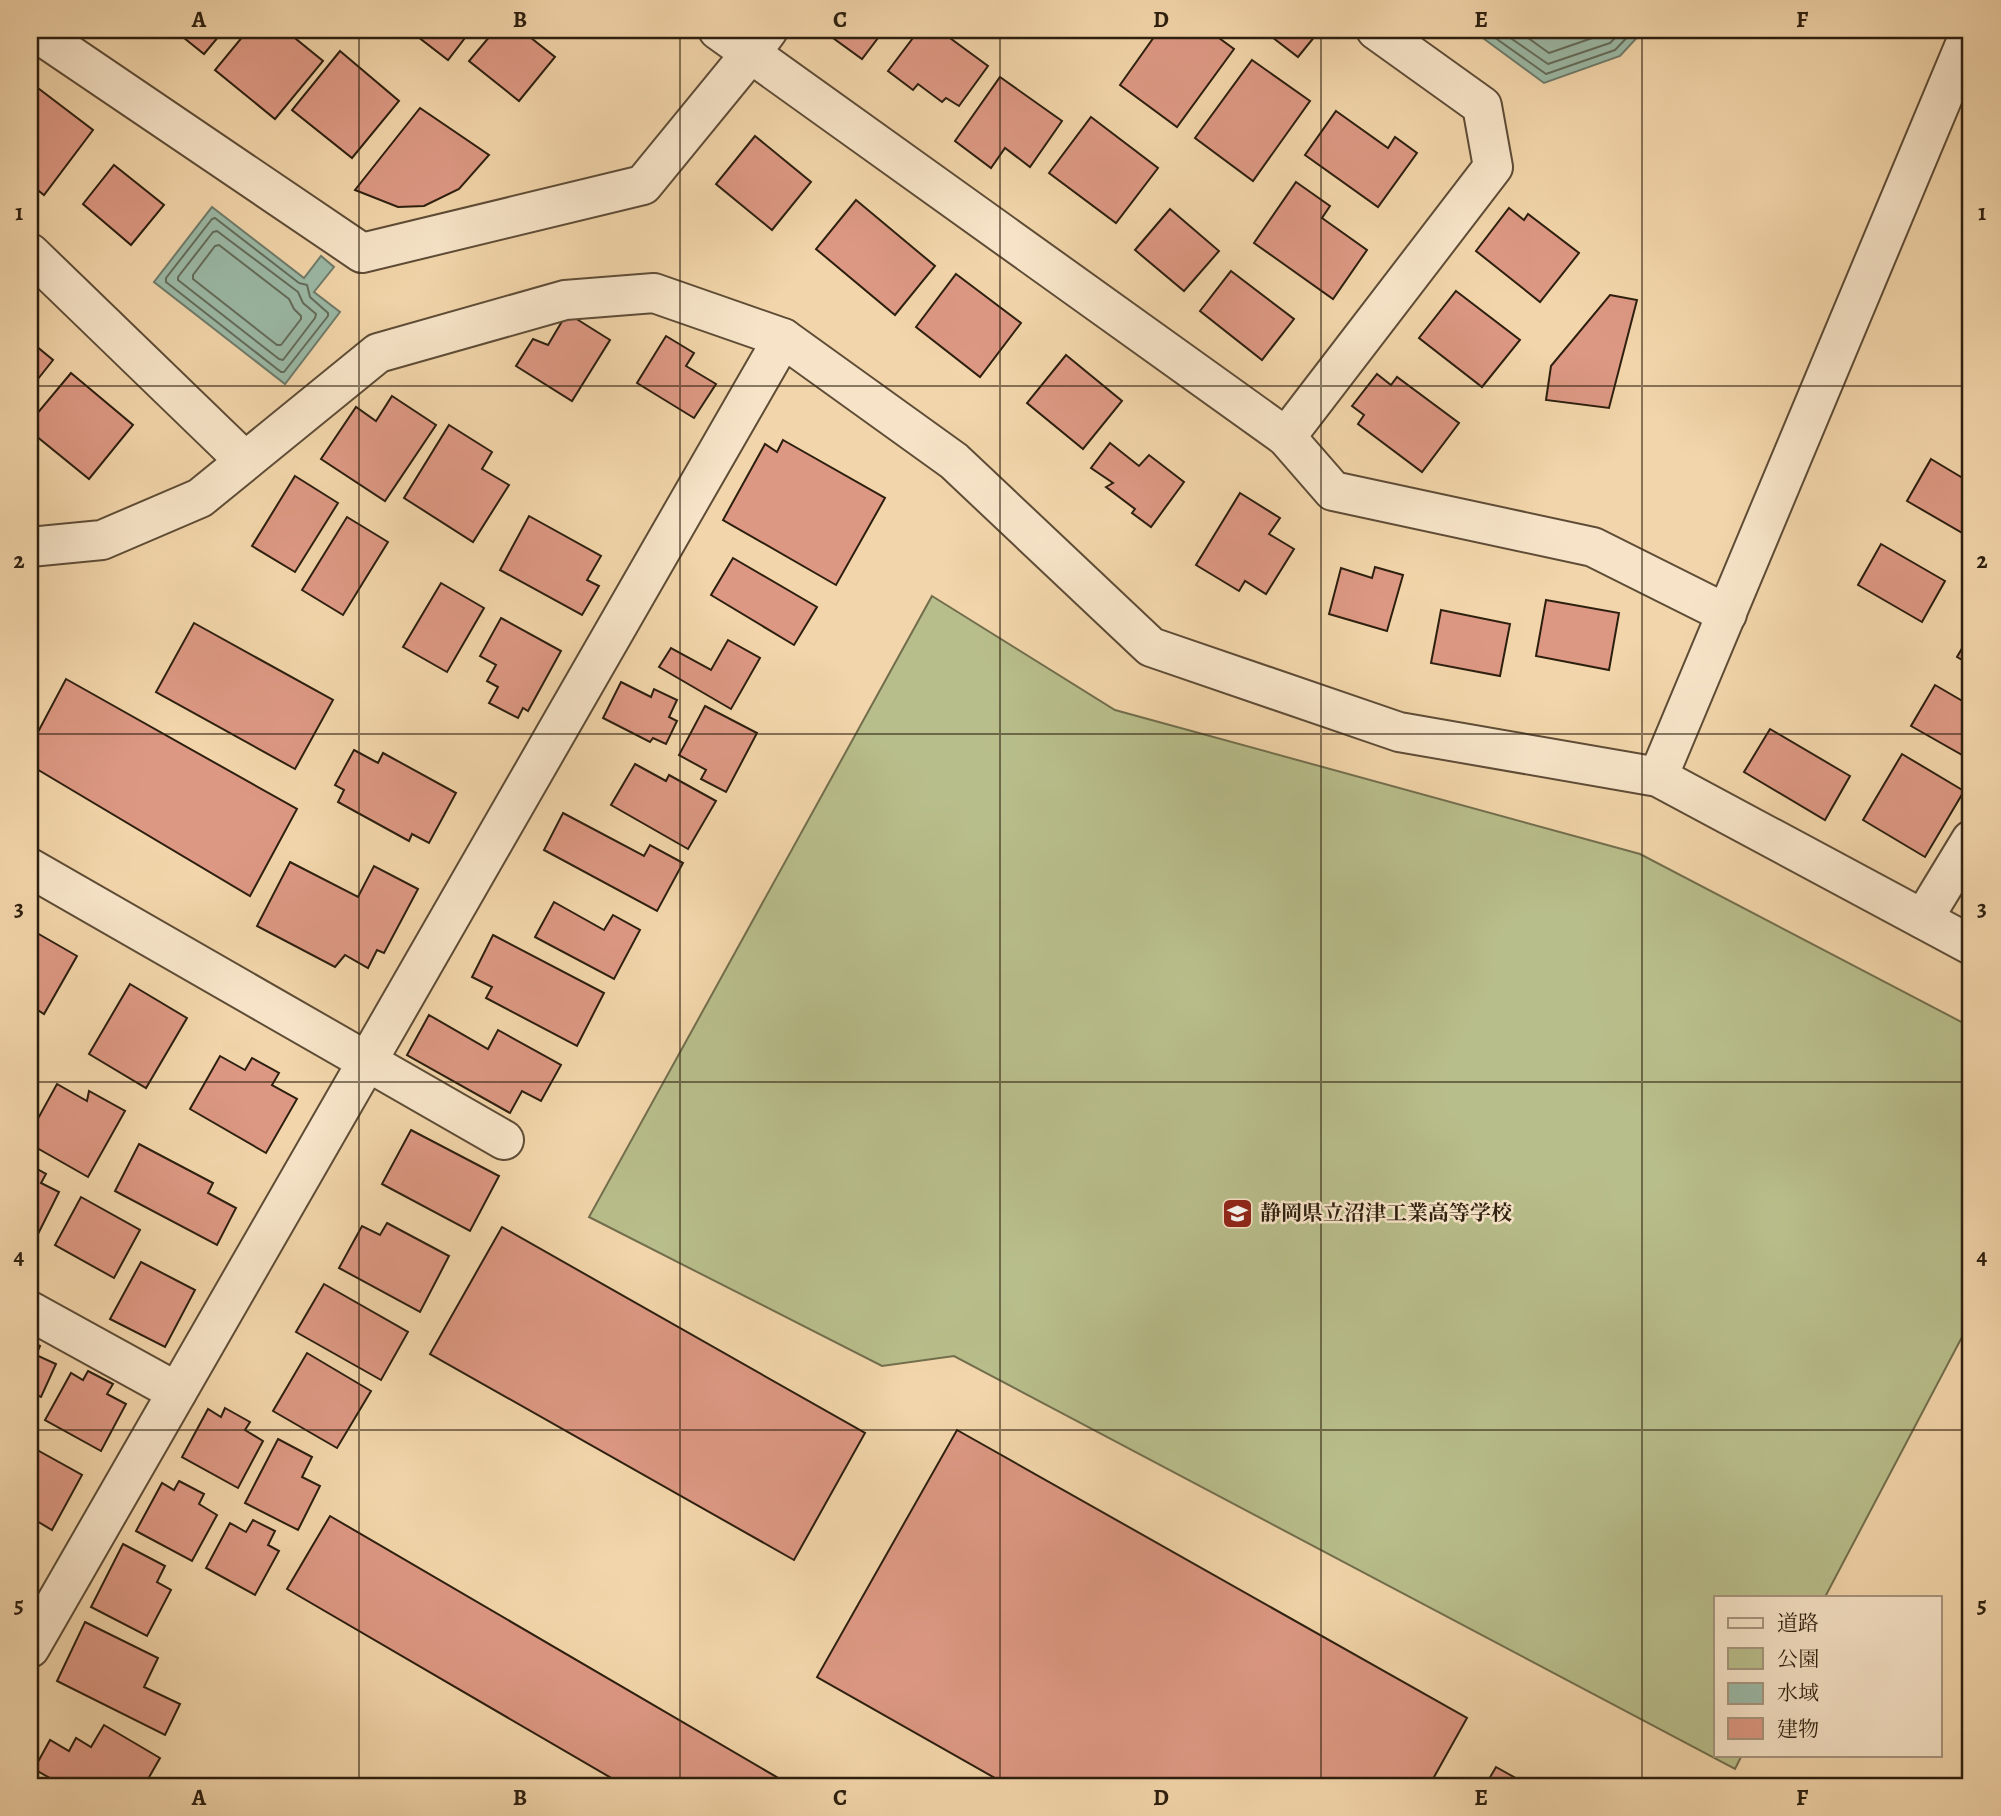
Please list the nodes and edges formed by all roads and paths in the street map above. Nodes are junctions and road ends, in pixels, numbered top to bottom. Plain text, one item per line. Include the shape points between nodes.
1 (33, 30) edge
2 (718, 30) edge
3 (1376, 30) edge
4 (1971, 30) edge
5 (759, 41) edge
6 (30, 253) edge
7 (783, 338) junction
8 (1286, 437) junction
9 (246, 461) junction
10 (30, 547) edge
11 (1727, 614) junction
12 (1658, 777) junction
13 (1971, 840) edge
14 (30, 868) edge
15 (1923, 919) junction
16 (1971, 944) edge
17 (367, 1061) junction
18 (504, 1140) dead end
19 (30, 1311) edge
20 (177, 1392) junction
21 (30, 1648) edge

1 - 5 street via 362,253 643,185
2 - 5 street
3 - 8 street via 1482,106 1493,167
4 - 11 street
5 - 8 street
6 - 9 street
7 - 9 street via 654,293 565,300 378,353
7 - 12 street via 954,461 1151,647 1399,732
7 - 17 street
8 - 11 street via 1333,491 1593,547
9 - 10 street via 200,498 102,540
11 - 12 street
12 - 15 street
13 - 15 street
14 - 17 street
15 - 16 street
17 - 18 street
17 - 20 street
19 - 20 street
20 - 21 street

